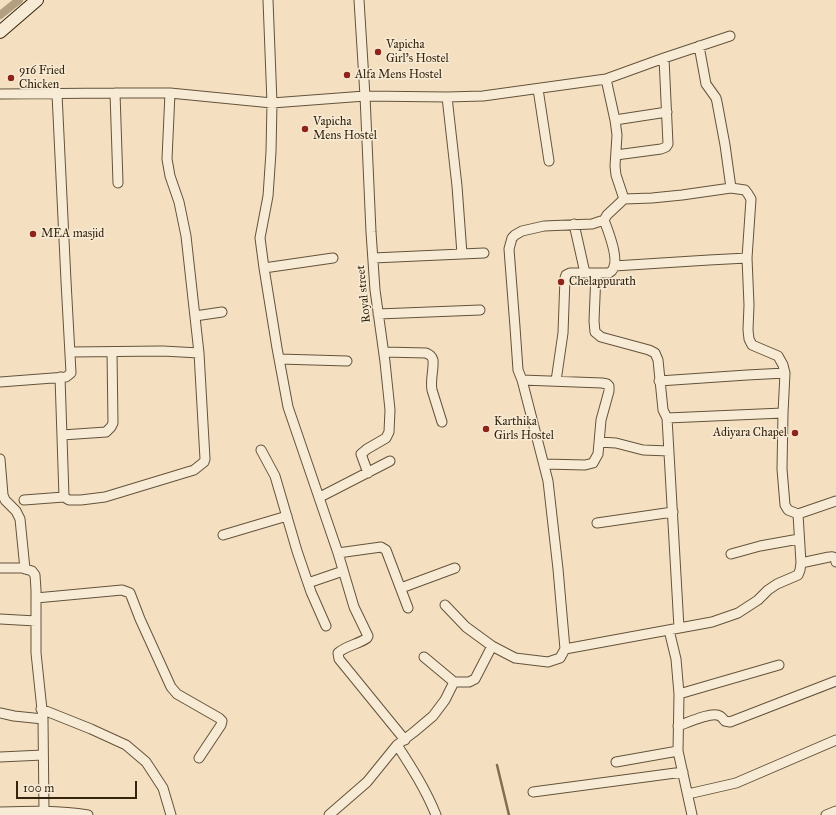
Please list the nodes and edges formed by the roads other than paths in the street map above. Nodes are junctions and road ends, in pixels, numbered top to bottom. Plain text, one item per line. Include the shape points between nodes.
1 (37, 0) edge
2 (268, 0) edge
3 (359, 0) edge
4 (0, 32) edge
5 (730, 36) dead end
6 (699, 46) junction
7 (664, 58) junction
8 (606, 79) junction
9 (538, 89) junction
10 (115, 92) junction
11 (170, 93) junction
12 (0, 94) edge
13 (56, 94) junction
14 (365, 96) junction
15 (447, 97) junction
16 (272, 103) junction
17 (667, 112) junction
18 (615, 120) junction
19 (616, 155) junction
20 (549, 161) dead end
21 (118, 183) dead end
22 (731, 188) junction
23 (624, 199) junction
24 (604, 220) junction
25 (574, 224) junction
26 (462, 254) junction
27 (484, 254) dead end
28 (334, 258) dead end
29 (372, 258) junction
30 (747, 258) junction
31 (614, 266) junction
32 (264, 268) junction
33 (585, 273) junction
34 (596, 273) junction
35 (480, 310) dead end
36 (222, 312) dead end
37 (378, 314) junction
38 (195, 316) junction
39 (70, 352) junction
40 (112, 352) junction
41 (384, 352) junction
42 (199, 353) junction
43 (279, 359) junction
44 (348, 361) dead end
45 (785, 373) junction
46 (60, 377) junction
47 (522, 380) junction
48 (659, 381) junction
49 (0, 382) edge
50 (556, 382) junction
51 (783, 413) junction
52 (667, 418) junction
53 (442, 422) dead end
54 (62, 435) junction
55 (599, 442) junction
56 (261, 450) dead end
57 (669, 451) junction
58 (0, 459) edge
59 (390, 461) dead end
60 (544, 464) junction
61 (368, 473) junction
62 (64, 497) junction
63 (320, 498) junction
64 (24, 500) dead end
65 (836, 501) edge
66 (673, 512) junction
67 (798, 514) junction
68 (287, 516) junction
69 (597, 523) dead end
70 (223, 536) dead end
71 (799, 539) junction
72 (338, 553) junction
73 (731, 554) dead end
74 (836, 562) edge
75 (801, 563) junction
76 (0, 568) edge
77 (455, 568) dead end
78 (25, 569) junction
79 (343, 571) junction
80 (308, 583) junction
81 (401, 588) junction
82 (36, 598) junction
83 (445, 605) dead end
84 (408, 608) dead end
85 (0, 619) edge
86 (36, 622) junction
87 (326, 626) dead end
88 (680, 628) junction
89 (669, 630) junction
90 (492, 646) junction
91 (565, 649) junction
92 (424, 657) dead end
93 (779, 665) dead end
94 (836, 681) edge
95 (454, 682) junction
96 (679, 694) junction
97 (41, 709) junction
98 (0, 713) edge
99 (43, 719) junction
100 (678, 726) junction
101 (836, 740) edge
102 (401, 742) junction
103 (678, 751) junction
104 (43, 755) junction
105 (0, 758) edge
106 (199, 758) dead end
107 (616, 762) dead end
108 (683, 772) junction
109 (533, 792) dead end
110 (688, 794) junction
111 (836, 811) edge
112 (0, 812) edge
113 (44, 813) edge
114 (88, 815) edge
115 (172, 815) edge
116 (329, 815) edge
117 (436, 815) edge
118 (692, 815) edge
119 (826, 815) edge

1 - 4 main road
2 - 16 street
3 - 14 street, Royal street
5 - 6 street
6 - 7 street
6 - 22 street via 706,84 718,102
7 - 8 street
7 - 17 street
8 - 9 street
8 - 18 street
9 - 15 street via 483,96
9 - 20 street
10 - 11 street
10 - 13 street
10 - 21 street
11 - 16 street
11 - 38 street via 167,159 186,236
12 - 13 street
13 - 39 street
14 - 15 street
14 - 16 street
14 - 29 street, Royal street
15 - 26 street via 458,186
16 - 32 street via 268,196 260,238
17 - 18 street
17 - 19 street via 669,139 666,147
18 - 19 street
19 - 23 street via 616,175
22 - 23 street
22 - 30 street via 745,190 751,199
23 - 24 street
24 - 25 street via 592,224
24 - 31 street via 612,243
25 - 33 street
25 - 47 street via 544,226 522,231 512,238 509,249 518,370
26 - 27 street
26 - 29 street
28 - 32 street
29 - 37 street, Royal street
30 - 31 street
30 - 45 street via 749,339 752,346 778,356
31 - 34 street via 612,272
32 - 43 street
33 - 34 street
33 - 50 street via 570,273 565,278 563,333
34 - 48 street via 595,332 601,337 653,351 658,360
35 - 37 street
36 - 38 street
37 - 41 street, Royal street
38 - 42 street
39 - 40 street
39 - 46 street via 72,373
40 - 42 street
40 - 54 street via 111,427 106,432
41 - 53 street via 426,353 431,356 431,385
41 - 61 street, Royal street via 390,410 389,432 386,438 361,454
42 - 62 street via 204,462 194,470 105,496 75,500
43 - 44 street
43 - 63 street via 288,406
45 - 48 street
45 - 51 street
46 - 49 street
46 - 54 street
47 - 50 street
47 - 60 street
48 - 52 street via 663,410
50 - 55 street via 602,383 609,386
51 - 52 street
51 - 67 street via 782,469 785,506
52 - 57 street
54 - 62 street
55 - 57 street via 616,443 643,450
55 - 60 street via 598,454 591,464
56 - 68 street via 275,476
57 - 66 street
58 - 78 street via 5,500 20,519
59 - 61 street
60 - 91 street via 551,502
61 - 63 street
62 - 64 street
63 - 72 street
65 - 67 street
66 - 69 street
66 - 88 street
67 - 71 street
68 - 70 street
68 - 80 street
71 - 73 street
71 - 75 street
72 - 79 street
72 - 81 street via 381,547 386,550
74 - 75 street via 832,556
75 - 88 street via 798,574 777,584 738,613 712,622
76 - 78 street
77 - 81 street
78 - 82 street via 32,570 36,576
79 - 80 street
79 - 102 street via 354,607 368,636 361,642 341,650 338,653 339,659
80 - 87 street
81 - 84 street
82 - 86 street
82 - 106 street via 122,590 130,593 171,687 177,694 222,721
83 - 90 street via 466,627
85 - 86 street
86 - 97 street
88 - 89 street
89 - 91 street
89 - 96 street via 676,659
90 - 91 street via 515,658 548,662 560,658
90 - 95 street via 475,679 469,682
92 - 95 street
93 - 96 street
94 - 100 street via 730,722 716,715
95 - 102 street via 433,716
96 - 100 street
97 - 99 street
97 - 115 street via 91,728 126,745 146,762 164,788
98 - 99 street
99 - 104 street
100 - 103 street
101 - 110 street via 736,783
102 - 116 street via 368,782
102 - 117 street
103 - 107 street
103 - 108 street
104 - 105 street
104 - 113 street
108 - 109 street
108 - 110 street
110 - 118 street
111 - 119 street
112 - 113 street
113 - 114 street

